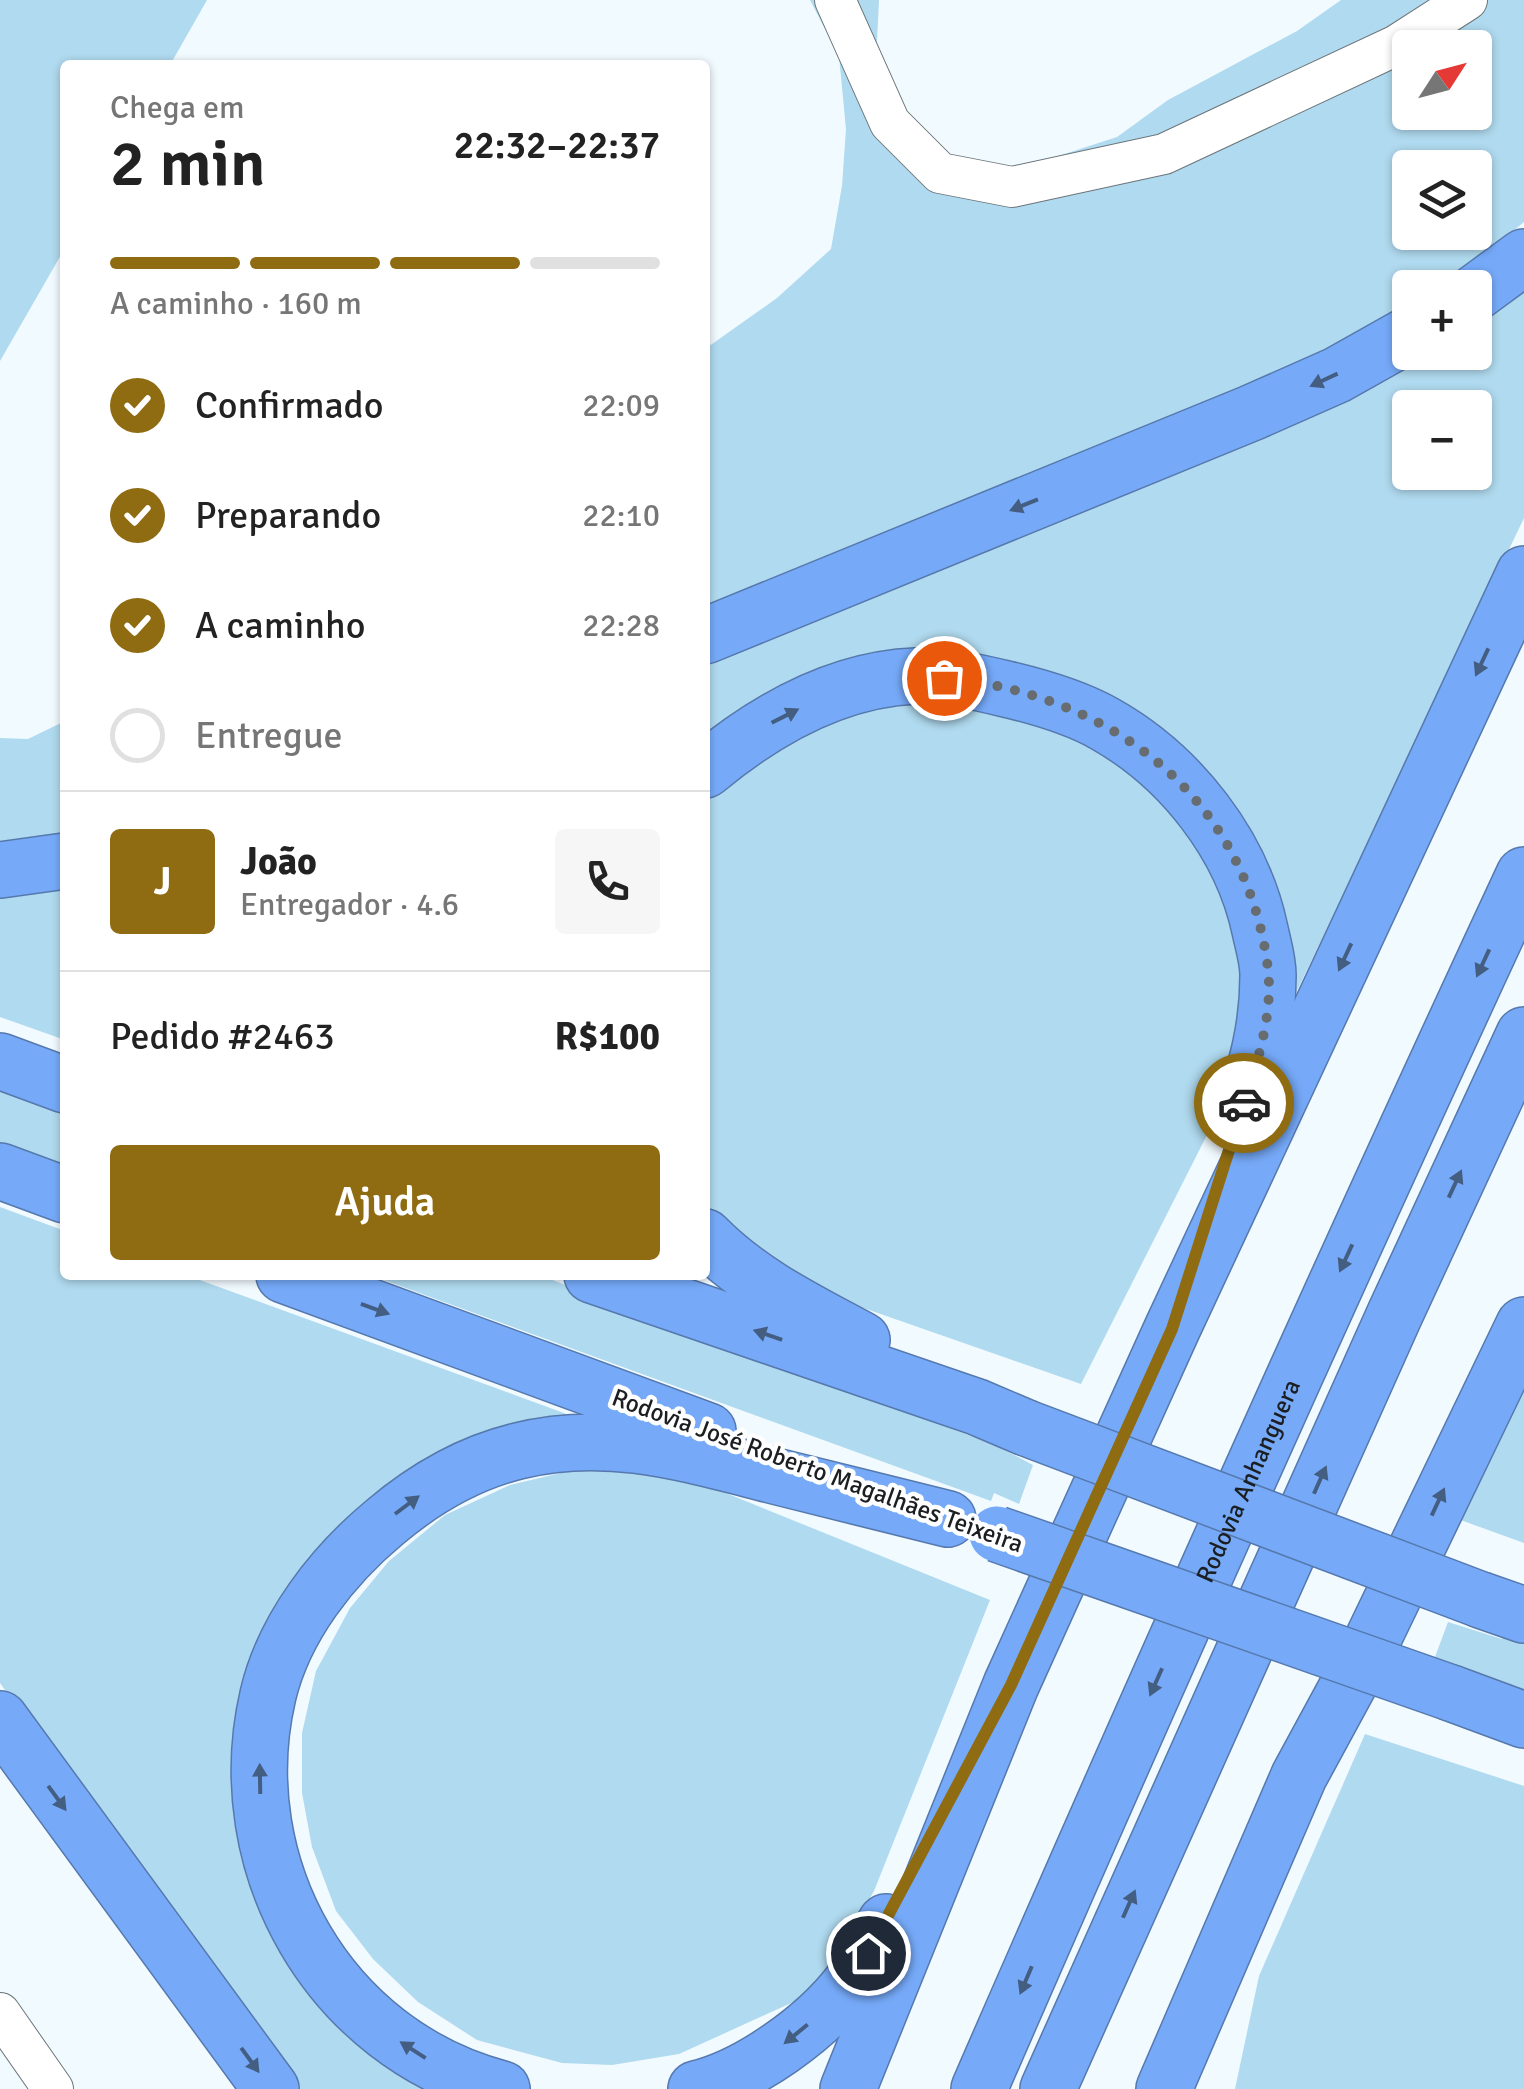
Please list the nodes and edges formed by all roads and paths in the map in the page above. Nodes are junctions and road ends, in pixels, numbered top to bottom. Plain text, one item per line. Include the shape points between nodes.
1 (835, 0) edge
2 (1467, 0) edge
3 (1524, 257) edge
4 (1492, 281) edge
5 (1392, 344) edge
6 (1524, 574) edge
7 (710, 634) edge
8 (710, 766) edge
9 (60, 862) edge
10 (0, 870) edge
11 (1524, 875) edge
12 (1524, 1036) edge
13 (0, 1062) edge
14 (60, 1083) edge
15 (0, 1171) edge
16 (60, 1193) edge
17 (710, 1242) edge
18 (298, 1280) edge
19 (606, 1280) edge
20 (1524, 1314) edge
21 (1524, 1325) edge
22 (1172, 1329) junction
23 (1485, 1402) junction
24 (1001, 1417) junction
25 (973, 1526) junction
26 (1502, 1607) edge
27 (1011, 1685) junction
28 (0, 1719) edge
29 (1524, 1720) edge
30 (1299, 1776) junction
31 (0, 2013) edge
32 (53, 2089) edge
33 (271, 2089) edge
34 (502, 2089) edge
35 (696, 2089) edge
36 (848, 2089) edge
37 (979, 2089) edge
38 (1048, 2089) edge
39 (1164, 2089) edge
40 (1208, 2089) edge

1 - 2 street via 890,122 940,173 1012,187 1164,154 1397,46
3 - 4 highway
5 -> 7 highway via 1251,413
6 -> 22 highway
8 -> 22 highway via 788,714 850,687 916,676 1048,699 1105,724 1191,795 1223,836 1252,895 1268,972 1262,1050
9 - 10 highway
11 -> 37 highway, Rodovia Anhanguera via 1315,1326
38 -> 12 highway
13 - 14 highway
15 - 16 highway
17 - 24 highway via 769,1290
18 -> 25 highway, Rodovia José Roberto Magalhães Teixeira
24 -> 19 highway
20 - 23 highway
21 - 23 highway
22 - 27 highway
30 -> 23 highway via 1369,1647
24 - 26 highway, bridge
25 - 29 highway, Rodovia José Roberto Magalhães Teixeira, bridge
34 -> 25 highway via 426,2059 381,2030 311,1949 279,1886 260,1816 259,1750 269,1691 323,1585 413,1498 462,1471 518,1451 590,1441 656,1446
27 -> 35 highway via 850,1984 763,2060
27 - 36 highway
28 -> 33 highway
30 - 39 highway
30 - 40 highway via 1217,2014
31 - 32 street

